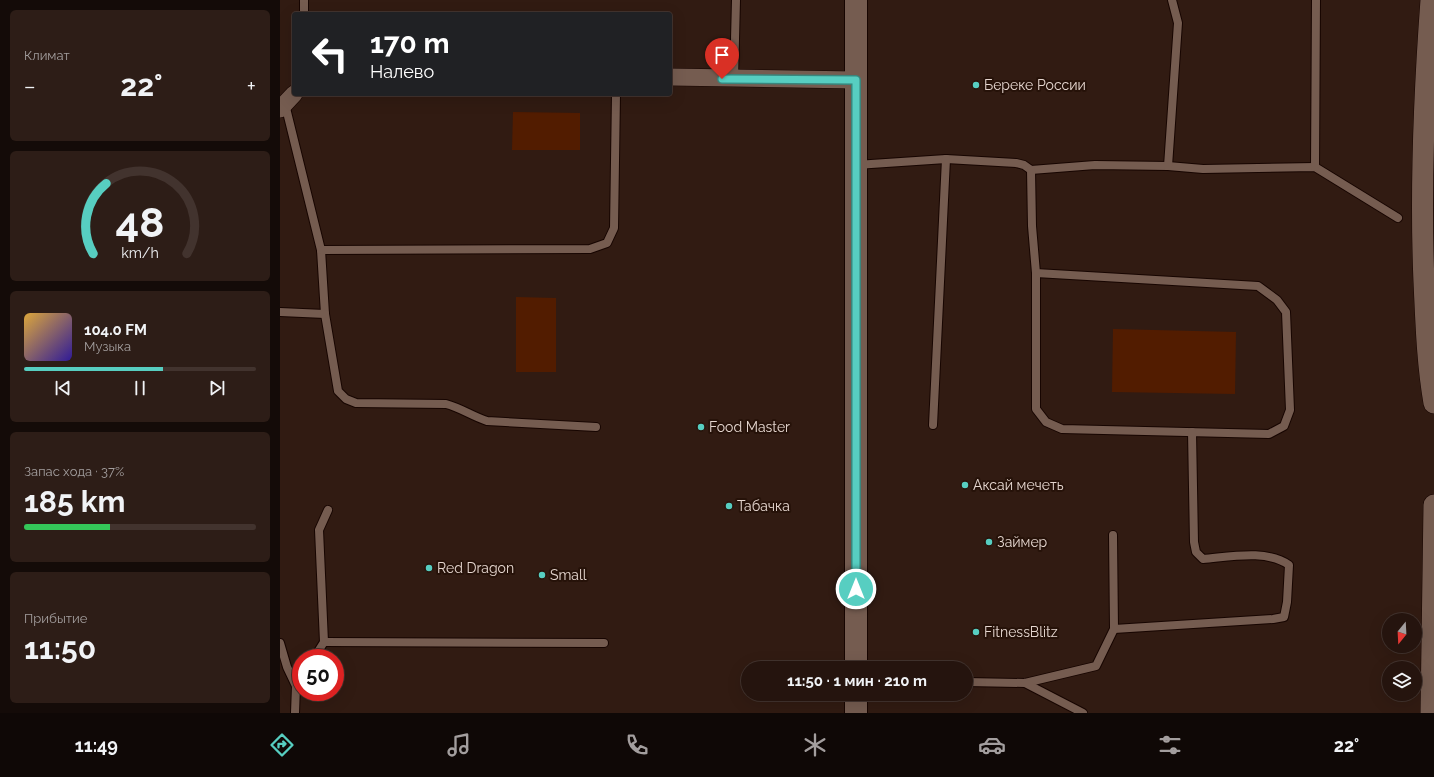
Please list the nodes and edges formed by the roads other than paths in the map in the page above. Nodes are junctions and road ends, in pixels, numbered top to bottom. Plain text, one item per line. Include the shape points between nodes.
1 (304, 0) edge
2 (736, 0) edge
3 (856, 0) edge
4 (1172, 0) edge
5 (1316, 0) edge
6 (1431, 0) edge
7 (304, 12) edge
8 (672, 77) edge
9 (734, 79) junction
10 (856, 80) junction
11 (616, 96) edge
12 (1429, 100) edge
13 (286, 102) edge
14 (946, 159) junction
15 (856, 164) junction
16 (1168, 166) junction
17 (1315, 167) junction
18 (1031, 170) junction
19 (1398, 218) dead end
20 (321, 250) junction
21 (1036, 272) junction
22 (280, 312) edge
23 (325, 314) junction
24 (1434, 403) edge
25 (933, 425) dead end
26 (596, 427) dead end
27 (1192, 432) junction
28 (1434, 504) edge
29 (328, 510) dead end
30 (1113, 535) dead end
31 (1114, 629) junction
32 (324, 642) junction
33 (604, 643) dead end
34 (280, 644) edge
35 (320, 649) edge
36 (856, 661) edge
37 (292, 678) edge
38 (973, 682) edge
39 (1025, 683) junction
40 (295, 701) edge
41 (856, 701) edge
42 (295, 713) edge
43 (856, 713) edge
44 (1083, 713) edge
45 (1431, 713) edge

1 - 7 lane
2 - 9 lane
3 - 10 main road
4 - 16 lane via 1178,23
5 - 17 lane
6 - 12 street
8 - 9 street
9 - 10 street
10 - 15 main road
11 - 20 lane via 614,228 607,243 590,249
12 - 24 street via 1423,246 1428,367
13 - 20 lane
14 - 15 lane
14 - 18 lane via 1024,165
14 - 25 lane
15 - 36 main road
16 - 17 lane via 1203,169
16 - 18 lane via 1095,165
17 - 19 lane
18 - 21 lane
20 - 23 lane
21 - 27 lane via 1036,409 1046,422 1062,429
21 - 27 lane via 1258,286 1277,300 1286,312 1290,410 1284,426 1269,434
22 - 23 lane
23 - 26 lane via 338,391 346,400 356,403 446,404 461,408 487,421
27 - 31 lane via 1196,552 1203,559 1266,556 1280,559 1289,565 1284,617
28 - 45 street
29 - 32 lane via 319,530
30 - 31 lane
31 - 39 lane via 1096,666
32 - 33 lane
32 - 35 lane
34 - 37 lane
38 - 39 lane
39 - 44 lane
40 - 42 lane
41 - 43 main road

